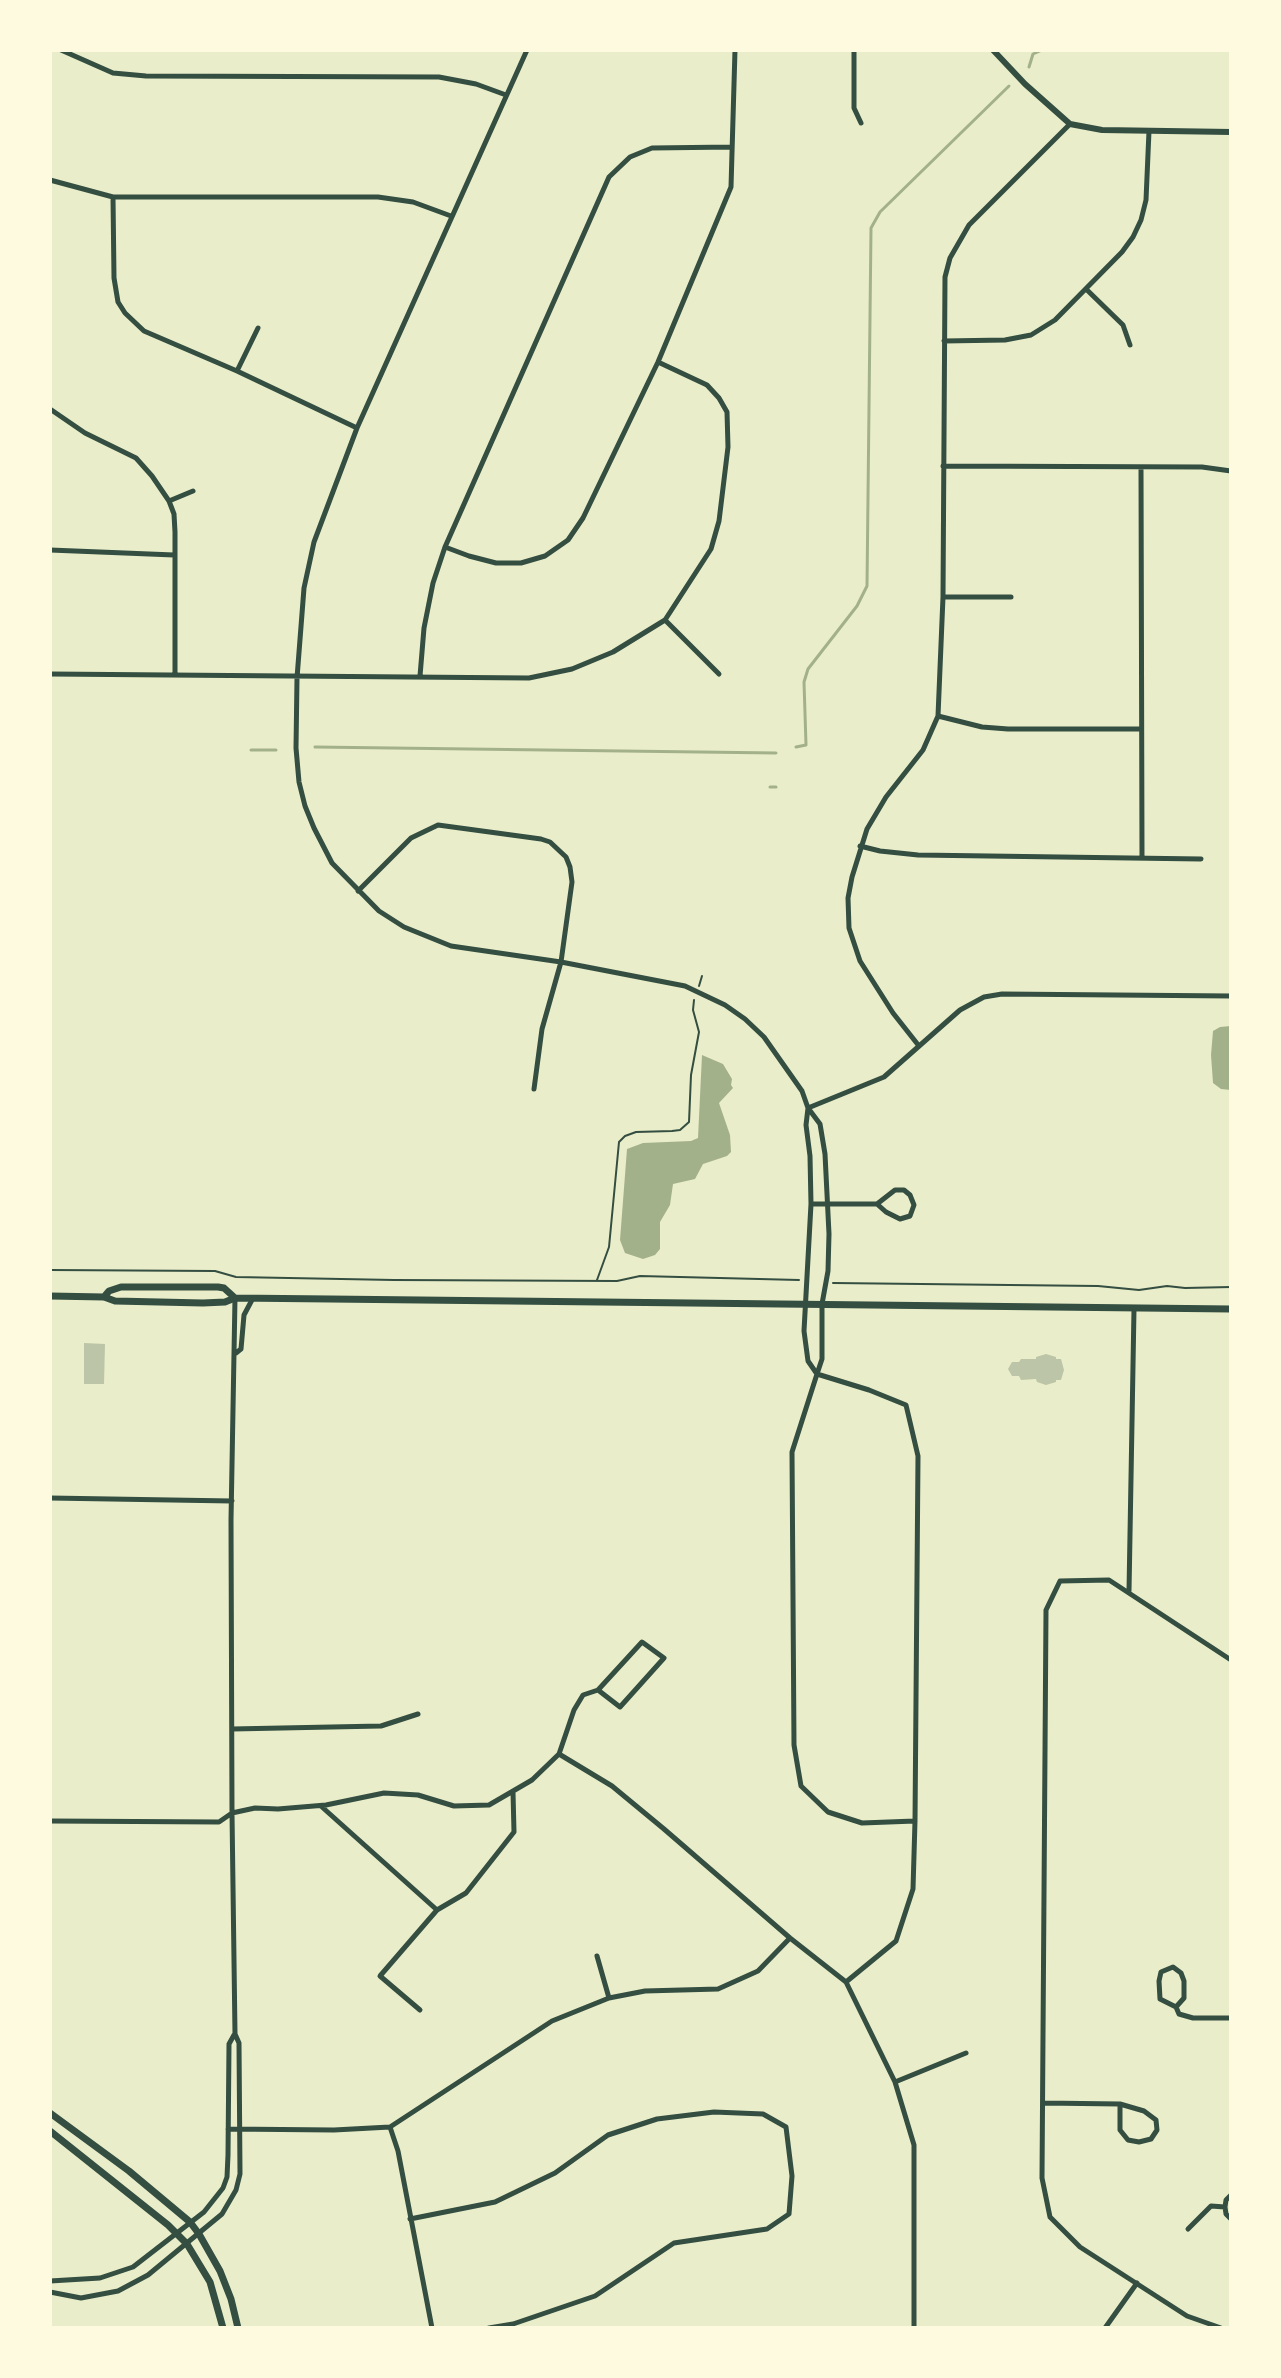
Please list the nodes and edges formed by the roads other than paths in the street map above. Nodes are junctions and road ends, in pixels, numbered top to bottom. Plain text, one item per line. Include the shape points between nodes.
1 (61, 50) edge
2 (527, 50) edge
3 (735, 50) edge
4 (854, 50) edge
5 (993, 50) edge
6 (506, 95) junction
7 (861, 123) dead end
8 (1070, 124) junction
9 (1149, 131) junction
10 (1231, 132) edge
11 (732, 147) junction
12 (50, 180) edge
13 (113, 197) junction
14 (451, 216) junction
15 (1086, 289) junction
16 (258, 328) dead end
17 (944, 341) junction
18 (1130, 345) dead end
19 (658, 362) junction
20 (237, 371) junction
21 (50, 409) edge
22 (357, 428) junction
23 (943, 466) junction
24 (1141, 468) junction
25 (1231, 471) edge
26 (193, 491) dead end
27 (169, 501) junction
28 (445, 547) junction
29 (50, 550) edge
30 (174, 555) junction
31 (943, 597) junction
32 (1011, 597) dead end
33 (665, 620) junction
34 (50, 674) edge
35 (719, 674) dead end
36 (175, 675) junction
37 (420, 676) junction
38 (297, 678) junction
39 (938, 716) junction
40 (1140, 729) junction
41 (860, 846) junction
42 (1142, 858) junction
43 (1201, 859) dead end
44 (358, 891) junction
45 (561, 962) junction
46 (1231, 996) edge
47 (919, 1046) junction
48 (534, 1089) dead end
49 (808, 1108) junction
50 (811, 1204) junction
51 (877, 1204) junction
52 (828, 1205) junction
53 (50, 1296) edge
54 (104, 1297) junction
55 (235, 1298) junction
56 (253, 1298) junction
57 (804, 1304) junction
58 (822, 1304) junction
59 (1134, 1309) junction
60 (1231, 1309) edge
61 (236, 1353) junction
62 (817, 1374) junction
63 (50, 1498) edge
64 (232, 1501) junction
65 (1129, 1592) junction
66 (1231, 1660) edge
67 (598, 1690) junction
68 (418, 1714) dead end
69 (232, 1729) junction
70 (559, 1754) junction
71 (513, 1791) junction
72 (321, 1806) junction
73 (232, 1813) junction
74 (50, 1821) edge
75 (915, 1821) junction
76 (437, 1910) junction
77 (790, 1938) junction
78 (597, 1956) dead end
79 (846, 1982) junction
80 (609, 1998) junction
81 (1176, 2007) junction
82 (420, 2010) dead end
83 (1231, 2018) edge
84 (235, 2034) junction
85 (966, 2053) dead end
86 (895, 2082) junction
87 (1043, 2103) junction
88 (1120, 2104) junction
89 (50, 2113) edge
90 (390, 2127) junction
91 (228, 2129) junction
92 (241, 2129) junction
93 (50, 2131) edge
94 (1231, 2195) edge
95 (1225, 2207) junction
96 (410, 2219) junction
97 (1231, 2219) edge
98 (190, 2222) junction
99 (1188, 2229) dead end
100 (177, 2233) junction
101 (199, 2234) junction
102 (187, 2244) junction
103 (50, 2281) edge
104 (1137, 2283) junction
105 (50, 2292) edge
106 (223, 2328) edge
107 (238, 2328) edge
108 (432, 2328) edge
109 (489, 2328) edge
110 (914, 2328) edge
111 (1105, 2328) edge
112 (1221, 2328) edge

1 - 6 street via 113,73 439,77
2 - 6 street
3 - 11 street
4 - 7 street via 854,108
5 - 8 street
6 - 14 street
8 - 9 street
8 - 17 street via 958,241 945,277
9 - 10 street
9 - 15 street via 1141,220 1122,252
11 - 19 street via 731,187
11 - 28 street via 652,148 630,157 609,177
12 - 13 street
13 - 14 street via 378,197
13 - 20 street via 114,278 125,313 144,331
14 - 22 street
15 - 17 street via 1031,335
15 - 18 street via 1123,325
16 - 20 street
17 - 23 street
19 - 28 street via 568,540 545,556 521,563 496,563
19 - 33 street via 707,385 727,412 728,436 711,549
20 - 22 street
21 - 27 street via 136,458
22 - 38 street via 314,542 304,588
23 - 24 street
23 - 31 street
24 - 25 street
24 - 40 street
26 - 27 street
27 - 30 street
28 - 37 street via 424,628
29 - 30 street
30 - 36 street
31 - 32 street
31 - 39 street
33 - 35 street
33 - 37 street via 613,652 572,669 529,678
34 - 36 street
36 - 38 street
37 - 38 street
38 - 44 street via 296,748 305,806 332,863
39 - 40 street via 1008,729
39 - 41 street via 923,750 875,814
40 - 42 street
41 - 42 street via 918,855
41 - 47 street via 848,898 852,943
42 - 43 street
44 - 45 street via 404,927 451,946
44 - 45 street via 411,838 438,825 550,842 566,857 571,874
45 - 48 street via 542,1029
45 - 49 street via 697,990 764,1037
46 - 47 street via 1002,994 971,1003
47 - 49 street via 884,1077
49 - 50 street
49 - 52 street via 820,1124
50 - 52 street
50 - 57 street
51 - 51 street via 900,1219 910,1216 914,1205 904,1190 895,1190
51 - 52 street
52 - 58 street
53 - 54 main road
54 - 55 main road via 218,1303
54 - 55 main road via 121,1287 218,1287
55 - 56 main road
55 - 61 street
56 - 57 main road
56 - 61 street
57 - 58 main road
57 - 62 street via 808,1361
58 - 59 main road
58 - 62 street
59 - 60 main road
59 - 65 street
61 - 64 street
62 - 75 street via 906,1405 918,1456
62 - 75 street via 792,1452 794,1745 801,1786 828,1812 862,1823
63 - 64 street
64 - 69 street
65 - 66 street
65 - 87 street via 1109,1580 1060,1581 1046,1610
67 - 67 street via 642,1642 664,1658 620,1707
67 - 70 street via 583,1695
68 - 69 street via 381,1726
69 - 73 street
70 - 71 street
70 - 77 street via 612,1786
71 - 72 street via 489,1805 454,1806 418,1795 384,1793
71 - 76 street via 514,1832 466,1893
72 - 73 street
72 - 76 street
73 - 74 street via 219,1822
73 - 84 street
75 - 79 street via 913,1889 896,1941
76 - 82 street via 380,1976
77 - 79 street
77 - 80 street via 758,1971 718,1989 645,1991
78 - 80 street
79 - 86 street
80 - 90 street via 552,2021
81 - 81 street via 1160,1999 1161,1972 1173,1967 1184,1981 1184,1998
81 - 83 street via 1179,2014 1193,2018
84 - 91 street via 229,2044
84 - 92 street
85 - 86 street
86 - 110 street via 914,2145
87 - 88 street
87 - 104 street via 1042,2178 1050,2217 1080,2247
88 - 88 street via 1120,2130 1128,2140 1151,2139 1156,2120
89 - 98 main road
90 - 92 street
90 - 96 street
91 - 92 street
91 - 98 street via 223,2188
92 - 101 street via 236,2190 222,2214
93 - 100 main road
94 - 95 street
95 - 97 street
95 - 99 street via 1211,2206
96 - 108 street
96 - 109 street via 495,2202 555,2173 608,2135 657,2119 714,2112 763,2114 786,2127 792,2176 789,2214 767,2229 674,2243 595,2296
98 - 100 street
98 - 101 main road
100 - 102 main road
100 - 103 street via 120,2273
101 - 102 street
101 - 107 main road via 220,2271
102 - 105 street via 118,2291 81,2298
102 - 106 main road via 210,2282
104 - 111 street
104 - 112 street via 1187,2316

